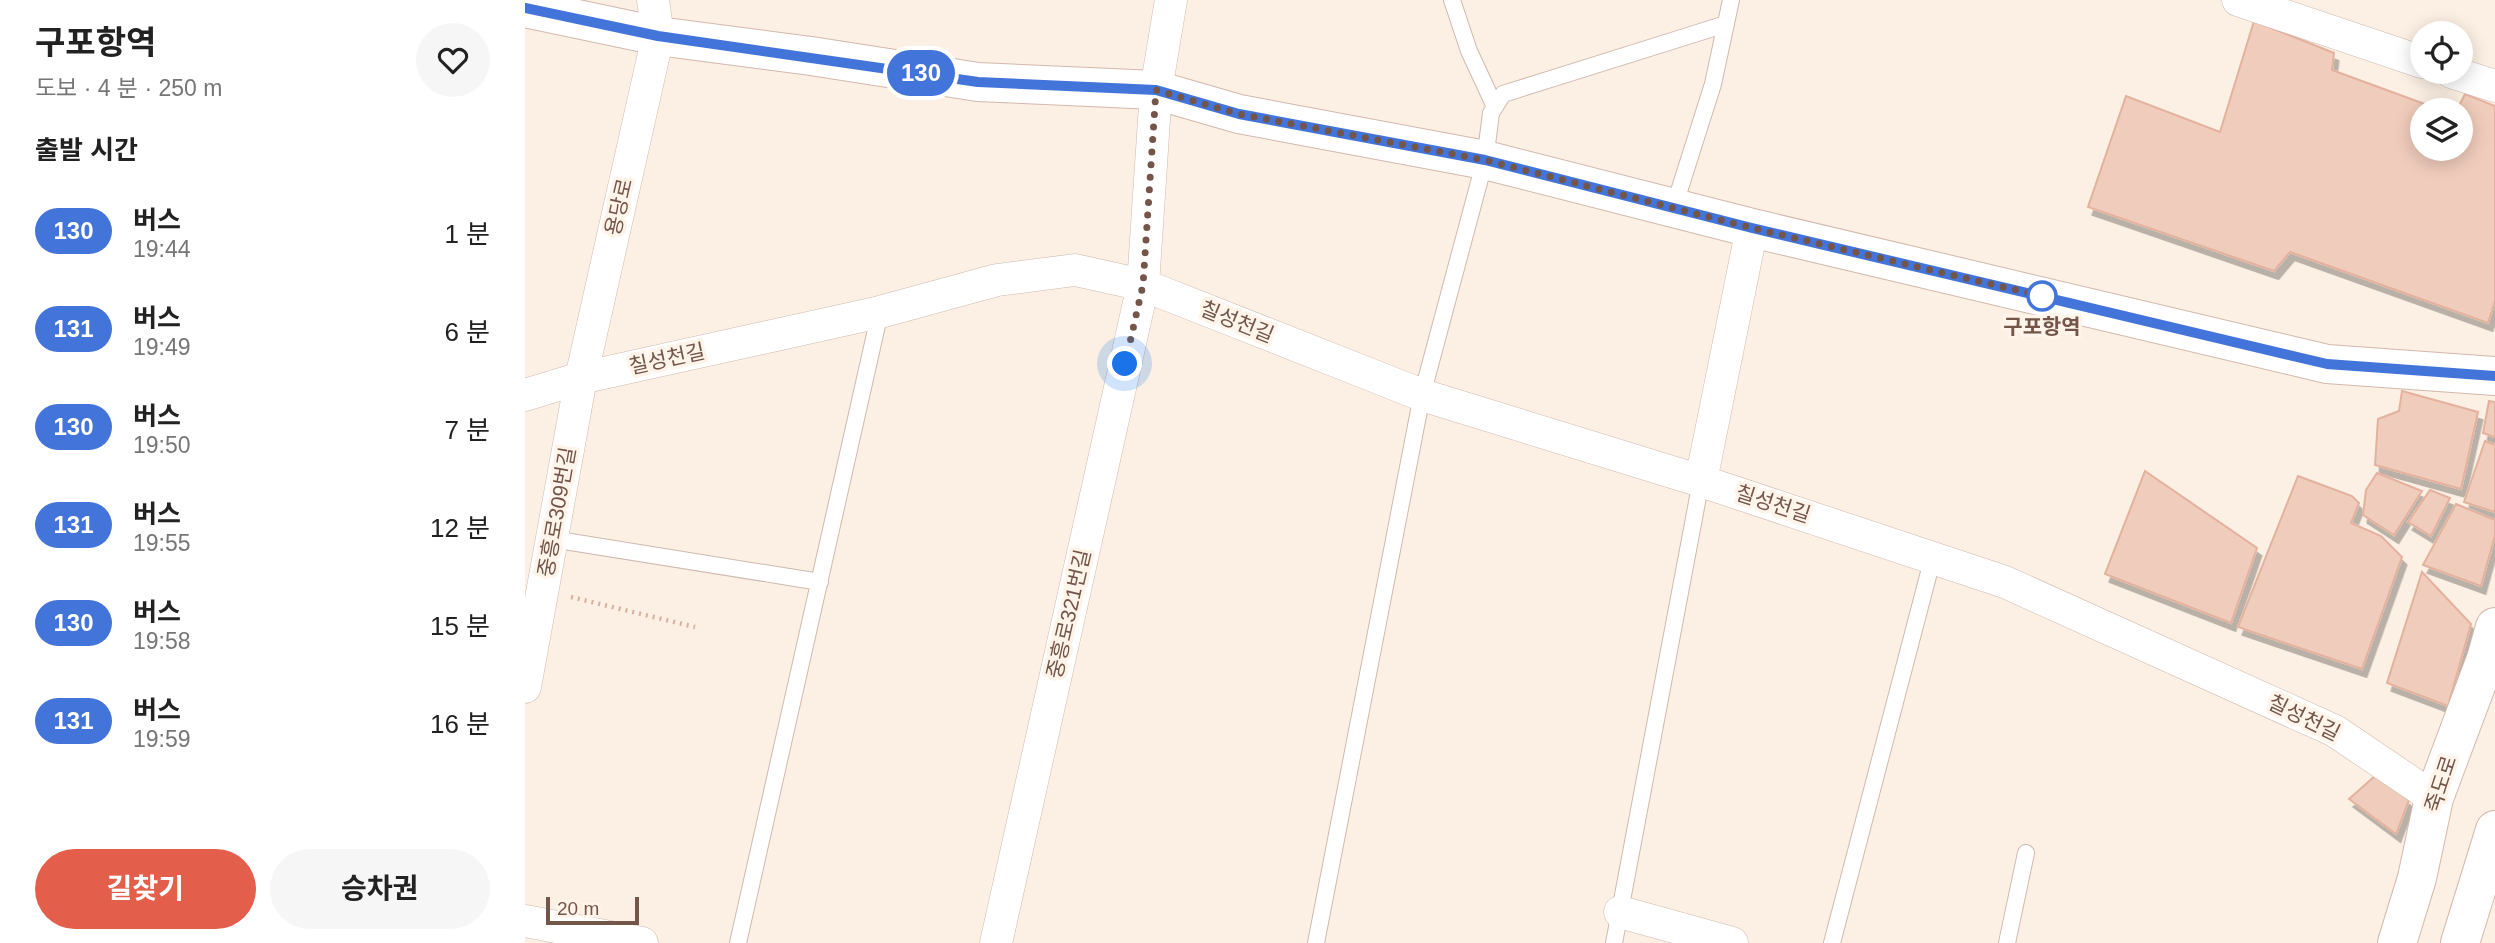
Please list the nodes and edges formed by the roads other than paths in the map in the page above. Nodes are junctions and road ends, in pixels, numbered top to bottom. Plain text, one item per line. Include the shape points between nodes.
1 (1171, 0) edge
2 (1452, 0) edge
3 (1731, 0) edge
4 (2238, 0) edge
5 (525, 8) edge
6 (656, 18) edge
7 (1726, 24) junction
8 (2410, 58) edge
9 (2473, 79) edge
10 (2495, 86) edge
11 (1156, 90) junction
12 (1495, 107) junction
13 (1485, 160) junction
14 (1674, 207) junction
15 (1752, 228) junction
16 (1143, 285) junction
17 (880, 313) junction
18 (2495, 376) edge
19 (581, 378) junction
20 (525, 395) edge
21 (1422, 396) junction
22 (1701, 481) junction
23 (552, 539) junction
24 (1933, 557) junction
25 (820, 582) junction
26 (2495, 627) edge
27 (525, 687) edge
28 (2486, 687) edge
29 (2434, 798) junction
30 (2495, 832) edge
31 (2026, 853) dead end
32 (1620, 912) junction
33 (525, 922) edge
34 (602, 939) edge
35 (642, 943) edge
36 (738, 943) edge
37 (996, 943) edge
38 (1316, 943) edge
39 (1614, 943) edge
40 (1732, 943) edge
41 (1832, 943) edge
42 (2007, 943) edge
43 (2397, 943) edge
44 (2460, 943) edge

1 - 11 street
2 - 12 lane
3 - 7 lane
4 - 8 street
5 - 6 main road
6 - 11 main road via 978,82
6 - 19 street, 용당로
7 - 12 lane via 1503,94
7 - 14 lane via 1713,84
9 - 10 street
11 - 13 main road via 1239,114
11 - 16 street, 중흥로321번길
12 - 13 lane
13 - 14 main road
13 - 21 lane
14 - 15 main road
15 - 18 main road via 2327,364
15 - 22 street
16 - 17 street, 칠성천길 via 1075,270 997,280
16 - 21 street, 칠성천길
16 - 37 street, 중흥로321번길
17 - 19 street, 칠성천길
17 - 25 lane
19 - 20 street, 칠성천길
19 - 23 street, 중흥로309번길
21 - 22 street, 칠성천길
21 - 38 lane
22 - 24 street, 칠성천길
22 - 32 lane
23 - 25 lane
23 - 27 street, 중흥로309번길
24 - 29 street, 칠성천길 via 2005,582 2335,731
24 - 41 lane
25 - 36 lane
26 - 28 main road, 죽도로
28 - 29 main road, 죽도로
29 - 43 main road, 죽도로
30 - 44 main road
31 - 42 lane
32 - 39 lane
32 - 40 street
33 - 34 street
34 - 35 street

